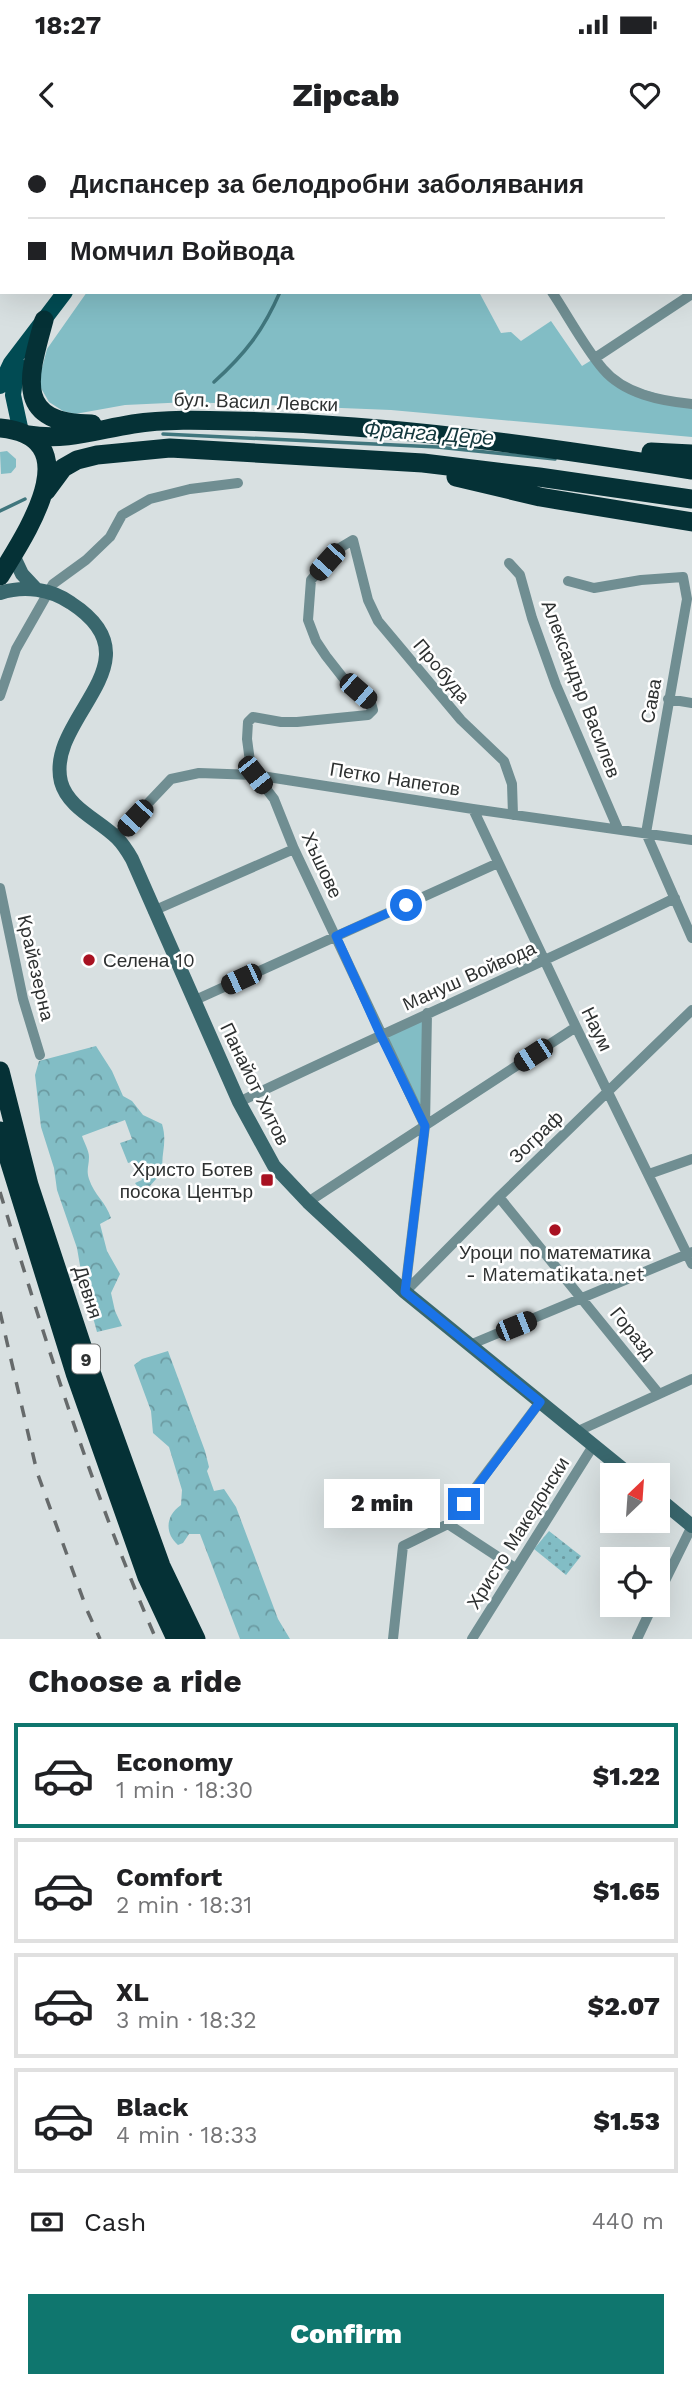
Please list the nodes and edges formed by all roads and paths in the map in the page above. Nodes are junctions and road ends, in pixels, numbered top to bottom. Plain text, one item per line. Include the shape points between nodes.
1 (64, 294) edge
2 (553, 294) edge
3 (690, 294) edge
4 (44, 320) junction
5 (20, 351) junction
6 (595, 358) junction
7 (0, 386) edge
8 (692, 404) edge
9 (132, 424) junction
10 (0, 428) edge
11 (25, 434) junction
12 (545, 447) junction
13 (692, 454) edge
14 (380, 460) junction
15 (692, 470) edge
16 (238, 483) dead end
17 (46, 491) junction
18 (692, 499) edge
19 (692, 522) edge
20 (13, 555) junction
21 (509, 563) dead end
22 (0, 576) edge
23 (568, 581) dead end
24 (43, 591) junction
25 (0, 593) edge
26 (690, 599) edge
27 (0, 695) edge
28 (668, 699) junction
29 (692, 703) edge
30 (255, 775) junction
31 (473, 809) junction
32 (513, 815) junction
33 (618, 829) junction
34 (646, 834) junction
35 (116, 837) junction
36 (692, 839) edge
37 (295, 849) junction
38 (498, 863) junction
39 (0, 888) edge
40 (675, 898) junction
41 (153, 911) junction
42 (336, 936) junction
43 (692, 938) edge
44 (545, 962) junction
45 (193, 1001) junction
46 (692, 1010) edge
47 (427, 1013) junction
48 (576, 1027) junction
49 (380, 1034) junction
50 (40, 1055) dead end
51 (0, 1071) edge
52 (608, 1092) junction
53 (239, 1101) junction
54 (425, 1126) junction
55 (0, 1131) edge
56 (692, 1159) edge
57 (649, 1174) junction
58 (499, 1197) junction
59 (307, 1202) junction
60 (690, 1256) edge
61 (405, 1292) junction
62 (583, 1300) junction
63 (472, 1345) junction
64 (692, 1379) edge
65 (659, 1394) junction
66 (540, 1402) junction
67 (576, 1432) junction
68 (593, 1446) junction
69 (615, 1463) edge
70 (670, 1508) edge
71 (448, 1524) junction
72 (692, 1526) edge
73 (515, 1568) junction
74 (670, 1571) edge
75 (647, 1617) edge
76 (176, 1639) edge
77 (196, 1639) edge
78 (393, 1639) edge
79 (472, 1639) edge
80 (637, 1639) edge

1 - 4 main road
2 - 6 street
3 - 6 street
4 - 5 main road
4 - 9 highway via 30,376 40,407 66,423
5 - 7 main road
5 - 11 main road via 13,395
6 - 8 street via 603,370 635,391
9 - 11 highway, бул. Васил Левски via 54,439
9 - 12 highway, бул. Васил Левски via 236,421 368,428
10 - 11 highway, бул. Васил Левски
11 - 17 highway via 45,456
12 - 13 highway
12 - 15 highway, бул. Васил Левски
14 - 17 highway via 134,450 77,460 63,468
14 - 18 highway
14 - 19 highway via 540,497
16 - 24 street via 150,499 122,514 110,537
17 - 20 highway
20 - 22 highway
20 - 24 street via 22,574
21 - 33 street, Александър Василев via 520,575 556,685
23 - 26 street, Сава via 594,588 683,577
24 - 25 street
24 - 27 street
24 - 35 street, Панайот Хитов via 65,598 89,617 101,634 106,662 60,755 61,780 72,801
26 - 28 street, Сава
28 - 29 street
28 - 34 street, Сава
30 - 31 street, Петко Напетов
30 - 32 street, Прoбудa via 247,739 248,722 253,717 298,722 368,715 373,710 326,656 308,620 311,580 338,548 354,540 368,600 378,621 461,720 504,761 512,784
30 - 35 street, Петко Напетов via 199,773 171,779
30 - 37 street, Хъшове via 274,799
31 - 32 street, Петко Напетов
31 - 38 street, Наум
32 - 33 street, Петко Напетов
33 - 34 street, Петко Напетов
34 - 36 street, Петко Напетов
34 - 40 street
35 - 41 street, Панайот Хитов via 132,859
37 - 41 street
37 - 42 street, Хъшове
38 - 42 street
38 - 44 street, Наум
39 - 50 street, Кpaйeзepнa
40 - 43 street
40 - 44 street, Mануш Войвода
41 - 45 street, Панайот Хитов
42 - 45 street
42 - 49 street, Хъшове
44 - 47 street, Mануш Войвода
44 - 48 street, Наум
45 - 53 street, Панайот Хитов
46 - 52 street, Зограф
47 - 49 street, Mануш Войвода
47 - 54 street
48 - 52 street, Наум
48 - 54 street
49 - 53 street, Mануш Войвода
49 - 54 street, Хъшове
51 - 77 highway, Девня / 9 via 29,1185 86,1358 161,1566
52 - 57 street, Наум
52 - 58 street, Зограф
53 - 59 street, Панайот Хитов via 274,1166
54 - 59 street
54 - 61 street
55 - 76 highway, Девня / 9 via 79,1386 147,1577
56 - 57 street
57 - 60 street, Наум
58 - 61 street, Зограф
58 - 62 street, Горазд
59 - 61 street, Панайот Хитов
60 - 62 street
61 - 63 street, Панайот Хитов
62 - 63 street
62 - 65 street, Горазд
63 - 66 street, Панайот Хитов
64 - 65 street
65 - 67 street
66 - 67 street, Панайот Хитов
66 - 71 street
67 - 68 street, Панайот Хитов
68 - 69 street, Панайот Хитов
68 - 73 street, Христо Македонски
70 - 72 street
71 - 73 street
71 - 78 street via 403,1546
72 - 74 street
73 - 79 street, Христо Македонски
75 - 80 street

